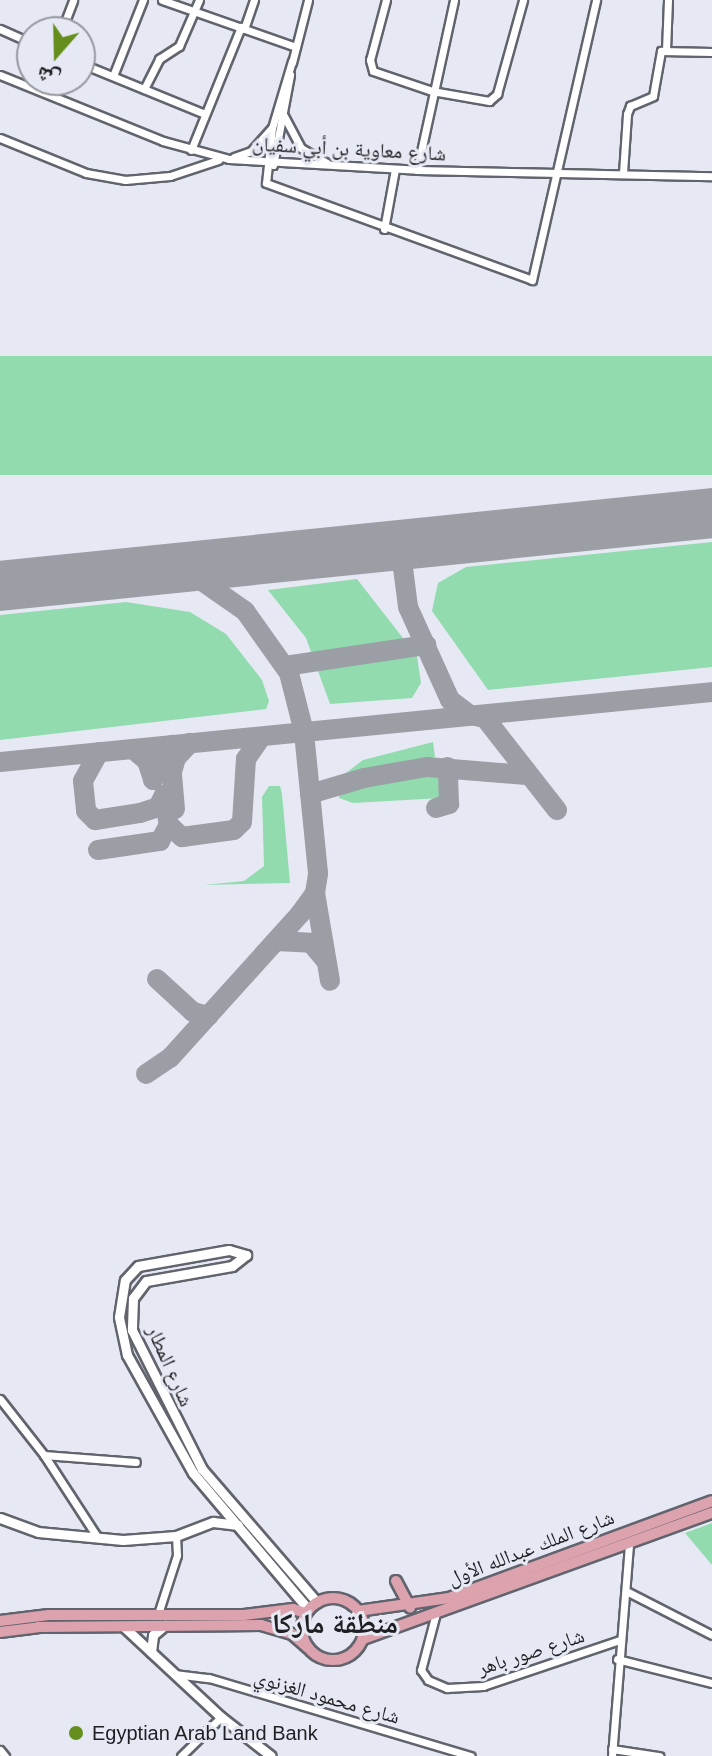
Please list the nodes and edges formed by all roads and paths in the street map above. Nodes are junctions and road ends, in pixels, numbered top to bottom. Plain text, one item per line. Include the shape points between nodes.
1 (143, 0) edge
2 (162, 0) edge
3 (199, 0) edge
4 (254, 0) edge
5 (308, 0) edge
6 (386, 0) edge
7 (454, 0) edge
8 (523, 0) edge
9 (596, 0) edge
10 (668, 0) edge
11 (195, 11) junction
12 (243, 28) junction
13 (296, 47) junction
14 (666, 50) junction
15 (712, 52) edge
16 (292, 61) junction
17 (96, 69) edge
18 (113, 76) junction
19 (144, 89) junction
20 (432, 91) junction
21 (55, 96) edge
22 (205, 114) junction
23 (284, 116) junction
24 (272, 128) junction
25 (0, 138) edge
26 (191, 150) junction
27 (229, 159) junction
28 (270, 163) junction
29 (333, 166) junction
30 (395, 169) junction
31 (417, 170) junction
32 (560, 171) junction
33 (623, 173) junction
34 (712, 176) edge
35 (384, 229) junction
36 (131, 1316) junction
37 (119, 1317) junction
38 (123, 1346) junction
39 (140, 1353) junction
40 (146, 1377) junction
41 (0, 1399) edge
42 (44, 1455) junction
43 (136, 1462) dead end
44 (712, 1501) edge
45 (712, 1513) edge
46 (0, 1518) edge
47 (239, 1525) junction
48 (176, 1536) junction
49 (98, 1538) junction
50 (629, 1544) junction
51 (396, 1581) dead end
52 (628, 1592) junction
53 (410, 1607) junction
54 (310, 1608) junction
55 (391, 1609) junction
56 (358, 1611) junction
57 (436, 1613) junction
58 (158, 1614) junction
59 (0, 1621) edge
60 (166, 1625) junction
61 (123, 1626) junction
62 (385, 1628) junction
63 (0, 1632) edge
64 (712, 1635) edge
65 (363, 1639) junction
66 (620, 1640) junction
67 (308, 1648) junction
68 (151, 1652) junction
69 (617, 1659) junction
70 (174, 1674) junction
71 (712, 1683) edge
72 (221, 1717) junction
73 (0, 1750) edge
74 (612, 1753) edge
75 (5, 1756) edge
76 (181, 1756) edge
77 (271, 1756) edge
78 (471, 1756) edge
79 (659, 1756) edge

1 - 18 street
2 - 11 street
3 - 11 street
4 - 12 street
5 - 13 street
6 - 20 street via 372,69
7 - 20 street
8 - 20 street via 494,99
9 - 32 street
10 - 14 street
11 - 12 street
11 - 19 street via 179,46 159,59
12 - 13 street
12 - 22 street
13 - 16 street
14 - 15 street
14 - 33 street via 659,56 653,96 630,106 627,114
16 - 23 street
16 - 24 street
17 - 18 street
18 - 19 street
19 - 22 street
20 - 31 street
21 - 26 street, شارع معاوية بن أبي سفيان
22 - 26 street
23 - 28 street
23 - 29 street via 301,148
24 - 27 street via 251,151
24 - 28 street
25 - 27 street via 86,173 125,180 170,176 208,160
26 - 27 street, شارع معاوية بن أبي سفيان
27 - 28 street, شارع معاوية بن أبي سفيان
28 - 29 street, شارع معاوية بن أبي سفيان
28 - 35 street via 266,183
29 - 30 street, شارع معاوية بن أبي سفيان
30 - 31 street, شارع معاوية بن أبي سفيان
30 - 35 street
31 - 32 street, شارع معاوية بن أبي سفيان
32 - 33 street, شارع معاوية بن أبي سفيان
32 - 35 street via 532,280
33 - 34 street, شارع معاوية بن أبي سفيان
36 - 37 street
36 - 37 street, شارع المطار via 136,1291 146,1281 232,1266 246,1255 229,1250 138,1266 125,1280
36 - 39 street, شارع المطار
37 - 38 street, شارع المطار
38 - 39 street via 128,1340
38 - 40 street, شارع المطار
39 - 40 street, شارع المطار
40 - 47 street, شارع المطار via 193,1473
40 - 54 street, شارع المطار via 202,1469
41 - 42 street
42 - 43 street
42 - 49 street
44 - 53 main road, شارع الملك عبدالله الأول via 463,1594
45 - 50 main road, شارع الملك عبدالله الأول
46 - 49 street via 38,1532
47 - 48 street via 213,1522
47 - 54 street, شارع المطار
48 - 49 street
48 - 58 street via 177,1555
50 - 52 street
50 - 57 main road, شارع الملك عبدالله الأول
51 - 53 main road
52 - 64 street
52 - 66 street
53 - 55 main road, شارع الملك عبدالله الأول
54 - 56 main road via 339,1598
54 - 58 main road via 244,1615
54 - 67 main road via 301,1628
55 - 56 main road, شارع الملك عبدالله الأول
55 - 62 main road
56 - 65 main road
57 - 62 main road, شارع الملك عبدالله الأول
57 - 66 street, شارع صور باهر via 421,1670 434,1684 458,1690 505,1680
58 - 59 main road
60 - 61 main road
60 - 67 main road via 272,1627
60 - 68 street via 153,1635
61 - 63 main road
61 - 68 street
62 - 65 main road, شارع الملك عبدالله الأول
65 - 67 main road via 353,1653 338,1660 322,1658
66 - 69 street
68 - 70 street
69 - 71 street
69 - 74 street
70 - 72 street
70 - 78 street, شارع محمود الغزنوي via 209,1678
72 - 76 street
72 - 77 street
73 - 75 street
74 - 79 street

